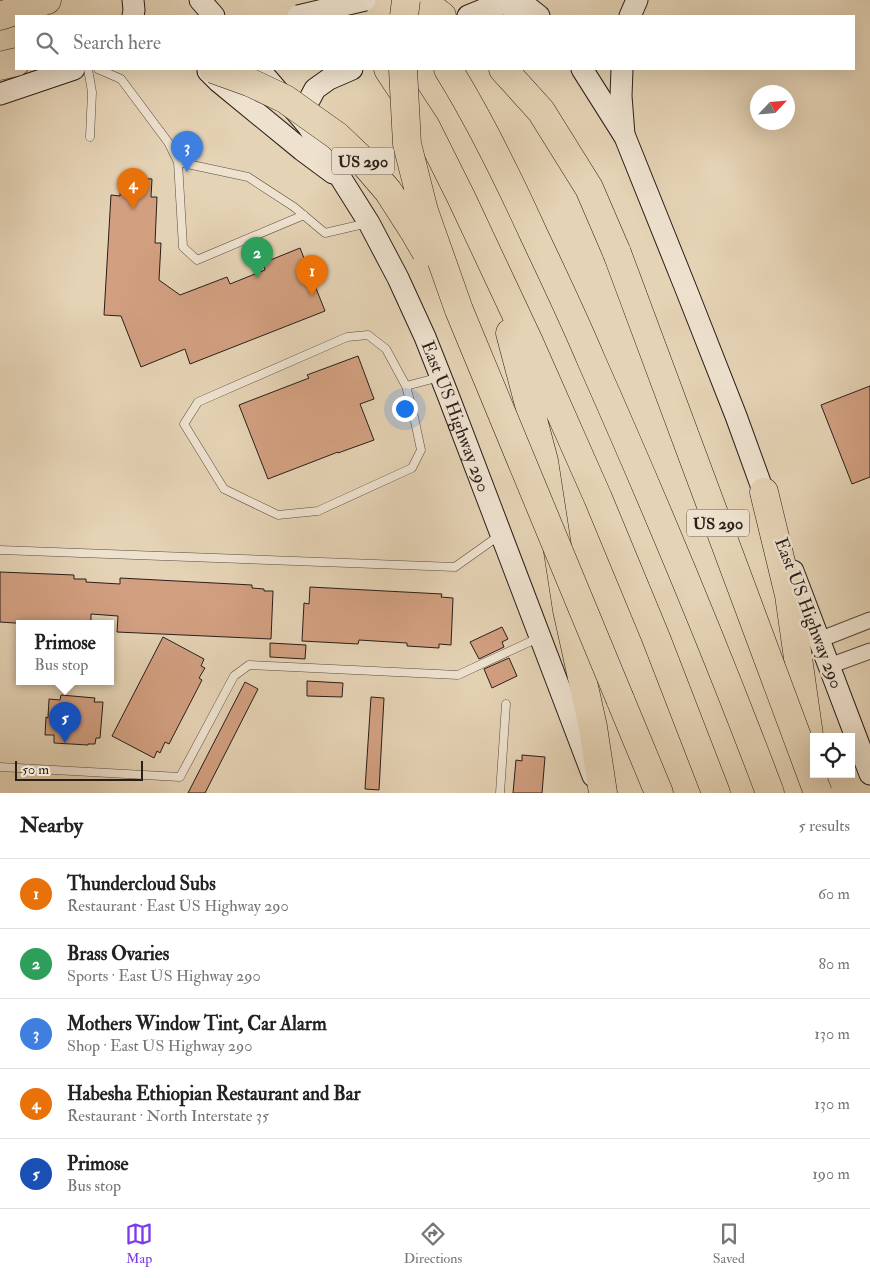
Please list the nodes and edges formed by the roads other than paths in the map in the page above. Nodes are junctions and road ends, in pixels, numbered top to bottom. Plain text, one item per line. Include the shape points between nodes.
1 (47, 0) edge
2 (133, 0) edge
3 (200, 0) edge
4 (343, 0) edge
5 (365, 0) edge
6 (405, 0) edge
7 (421, 0) edge
8 (539, 0) edge
9 (636, 0) edge
10 (477, 12) edge
11 (133, 15) edge
12 (213, 15) edge
13 (302, 15) edge
14 (353, 15) edge
15 (404, 15) edge
16 (413, 15) edge
17 (441, 15) edge
18 (537, 15) edge
19 (548, 15) edge
20 (630, 15) edge
21 (0, 16) edge
22 (15, 62) edge
23 (0, 66) edge
24 (71, 70) edge
25 (88, 70) edge
26 (100, 70) edge
27 (207, 70) edge
28 (216, 70) edge
29 (260, 70) edge
30 (350, 70) edge
31 (389, 70) edge
32 (402, 70) edge
33 (449, 70) edge
34 (504, 70) edge
35 (583, 70) edge
36 (622, 70) edge
37 (0, 94) edge
38 (308, 126) junction
39 (90, 137) dead end
40 (624, 137) junction
41 (178, 162) junction
42 (344, 181) junction
43 (461, 197) junction
44 (304, 215) junction
45 (369, 223) junction
46 (459, 310) junction
47 (441, 378) junction
48 (406, 386) junction
49 (764, 492) junction
50 (501, 535) junction
51 (0, 550) edge
52 (870, 620) edge
53 (540, 638) junction
54 (819, 640) junction
55 (870, 651) edge
56 (829, 666) junction
57 (506, 704) dead end
58 (810, 741) edge
59 (0, 767) edge
60 (870, 774) edge
61 (815, 778) edge
62 (500, 793) edge
63 (601, 793) edge
64 (659, 793) edge
65 (716, 793) edge
66 (770, 793) edge
67 (818, 793) edge

1 - 21 highway
2 - 11 main road
3 - 12 main road
4 - 14 highway
5 - 13 main road, bridge
6 - 15 highway, bridge
6 - 16 highway
7 - 17 highway
8 - 19 main road
9 - 20 main road
10 - 18 main road via 503,4 529,8
22 - 23 highway
24 - 37 main road
25 - 39 lane via 92,92
26 - 41 lane via 121,79 168,142
27 - 42 main road
28 - 46 highway, US 290, bridge via 285,99 337,136 358,156 415,233
29 - 38 main road, East US Highway 290
30 - 38 main road via 315,89 306,106
31 - 43 highway via 426,127
32 - 46 highway, bridge via 407,144 424,211
33 - 66 highway via 506,173 574,320 646,482
34 - 67 highway, US 290, bridge via 541,111 589,188 617,254
35 - 40 main road, East US Highway 290
36 - 40 main road
38 - 42 main road, East US Highway 290
40 - 49 main road, East US Highway 290
41 - 44 lane via 248,176
41 - 44 lane via 184,247 197,260
42 - 45 main road, East US Highway 290
43 - 63 highway via 512,338 544,461 567,610 593,727
43 - 65 highway via 598,498
44 - 45 lane via 325,233
45 - 47 main road, East US Highway 290 via 402,287
46 - 64 highway, US 290, bridge
47 - 48 lane
47 - 50 main road, East US Highway 290
48 - 48 lane via 421,450 412,468 318,511 278,515 224,489 184,424 198,402 347,337 368,335 386,349
49 - 54 main road, East US Highway 290
49 - 58 highway via 790,595
50 - 51 lane via 455,566
50 - 53 main road, East US Highway 290
52 - 54 street
53 - 59 lane via 458,675 250,665 234,676 180,777
53 - 63 main road, East US Highway 290
54 - 56 main road, East US Highway 290
55 - 56 street
56 - 60 main road, East US Highway 290
57 - 62 lane
61 - 67 highway

